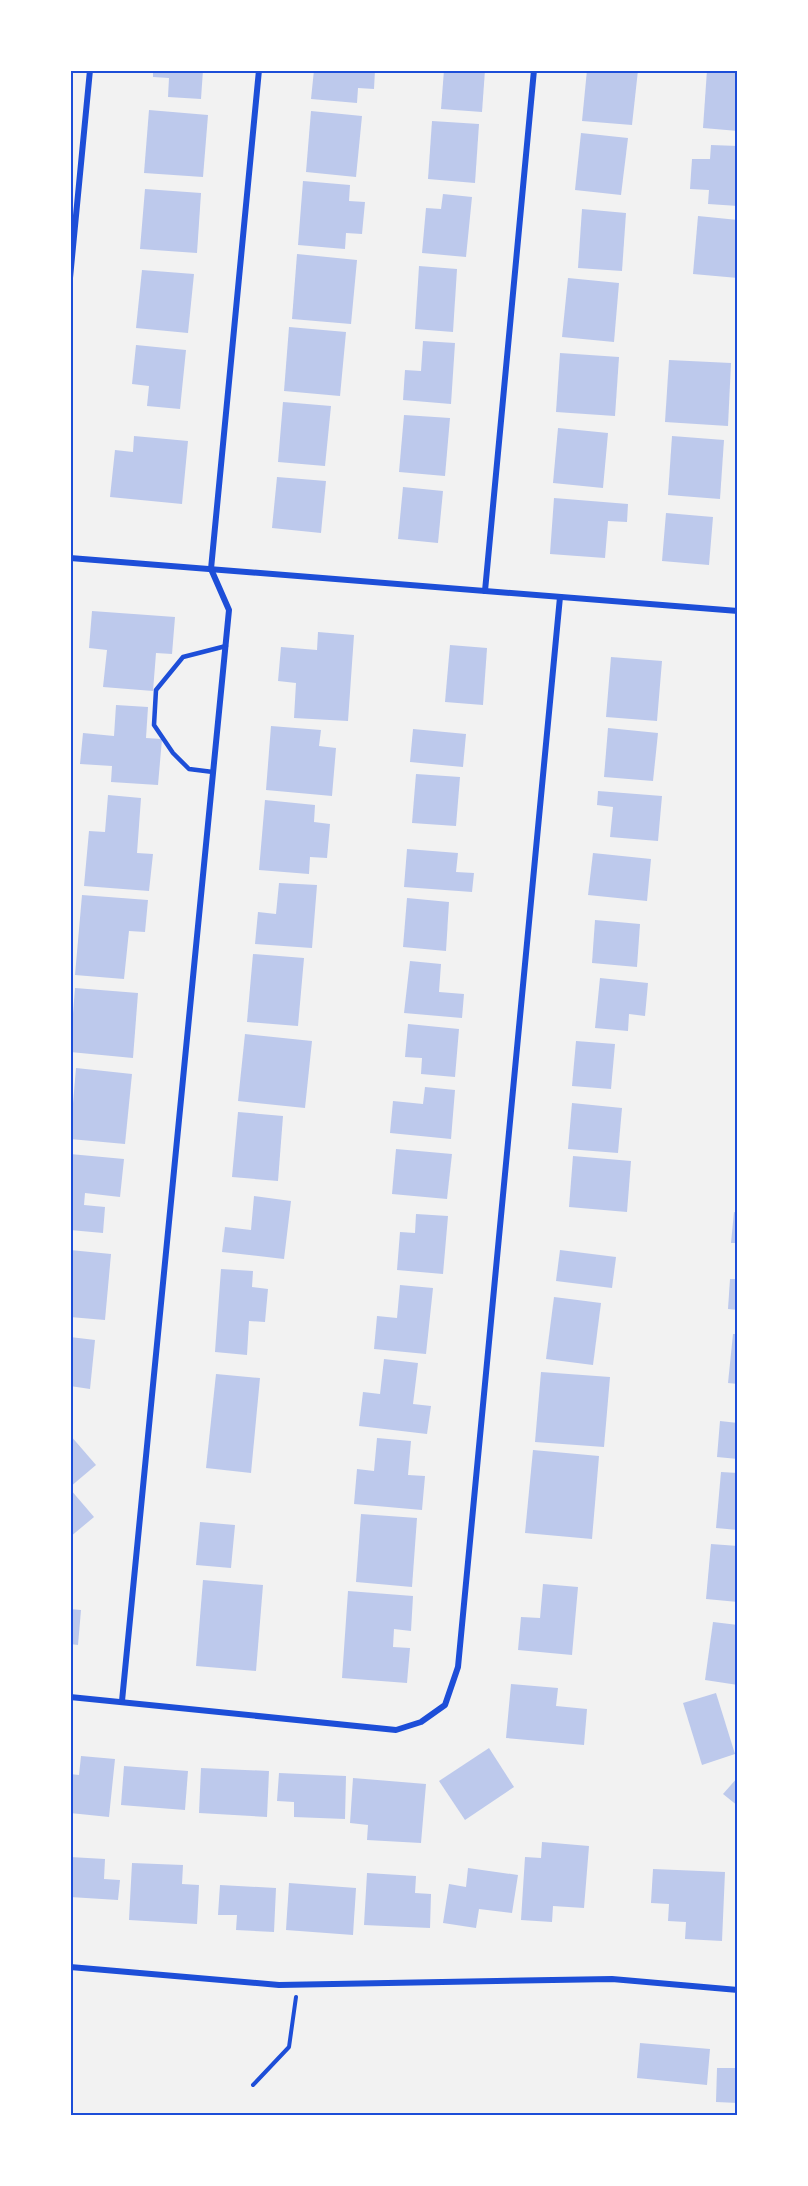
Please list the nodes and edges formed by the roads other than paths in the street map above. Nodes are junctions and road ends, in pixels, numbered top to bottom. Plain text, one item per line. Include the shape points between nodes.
1 (90, 70) edge
2 (259, 70) edge
3 (534, 70) edge
4 (70, 278) edge
5 (70, 558) edge
6 (211, 569) junction
7 (485, 591) junction
8 (560, 597) junction
9 (738, 611) edge
10 (226, 646) junction
11 (213, 772) junction
12 (70, 1697) edge
13 (122, 1701) junction
14 (70, 1967) edge
15 (738, 1990) edge

1 - 4 street
2 - 6 street
3 - 7 street
5 - 6 street
6 - 7 street
6 - 10 street via 229,610
7 - 8 street
8 - 9 street
8 - 13 street via 458,1668 446,1705 421,1722 396,1730
10 - 11 street
10 - 11 lane via 183,657 156,690 154,725 166,744 189,769
11 - 13 street
12 - 13 street
14 - 15 street via 279,1985 612,1979

